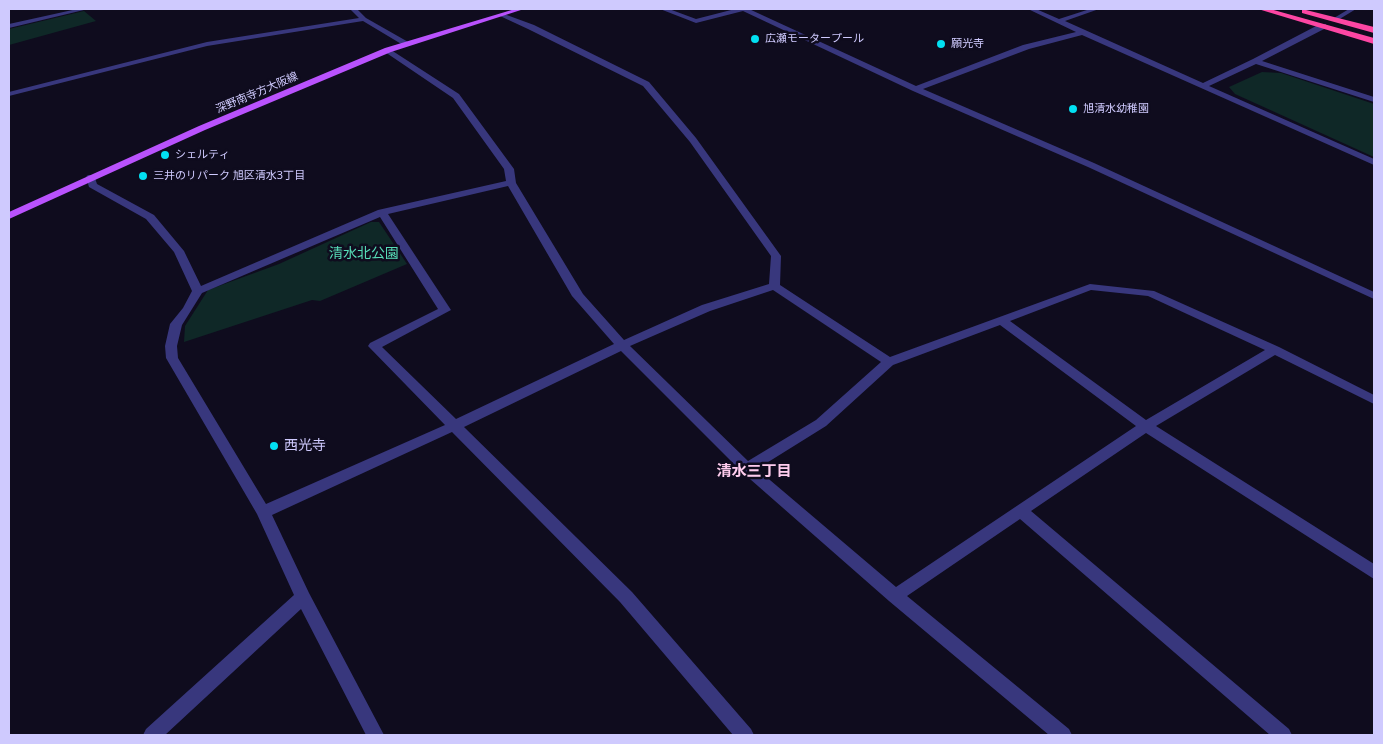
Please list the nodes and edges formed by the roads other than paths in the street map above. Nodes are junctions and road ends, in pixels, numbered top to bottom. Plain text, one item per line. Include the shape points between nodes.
1 (85, 9) edge
2 (353, 9) edge
3 (521, 9) edge
4 (662, 9) edge
5 (743, 9) edge
6 (1031, 9) edge
7 (1096, 9) edge
8 (1262, 9) edge
9 (1299, 9) edge
10 (1353, 9) edge
11 (502, 15) junction
12 (364, 19) junction
13 (1336, 19) junction
14 (1059, 21) junction
15 (9, 26) edge
16 (1323, 26) junction
17 (1374, 30) edge
18 (1084, 32) junction
19 (1374, 41) edge
20 (406, 43) junction
21 (388, 50) junction
22 (1256, 61) junction
23 (1202, 86) junction
24 (916, 89) junction
25 (9, 94) edge
26 (1374, 100) edge
27 (1374, 162) edge
28 (91, 177) junction
29 (511, 183) junction
30 (382, 212) junction
31 (9, 216) edge
32 (774, 286) junction
33 (198, 291) junction
34 (1374, 296) edge
35 (1002, 321) junction
36 (622, 345) junction
37 (1275, 350) junction
38 (889, 362) junction
39 (1374, 400) edge
40 (454, 426) junction
41 (1146, 426) junction
42 (747, 468) junction
43 (1020, 510) junction
44 (263, 512) junction
45 (1374, 572) edge
46 (895, 596) junction
47 (303, 597) junction
48 (152, 735) edge
49 (375, 735) edge
50 (745, 735) edge
51 (1063, 735) edge
52 (1283, 735) edge

1 - 15 street
2 - 12 street
3 - 11 main road, 深野南寺方大阪線
4 - 5 street via 696,21
5 - 24 street
6 - 14 street
7 - 14 street
8 - 16 highway
9 - 13 highway
10 - 13 street
11 - 20 main road, 深野南寺方大阪線
11 - 32 street via 646,84 693,140 776,256
12 - 20 street
12 - 25 street via 206,44
13 - 17 highway
14 - 18 street
16 - 19 highway
16 - 22 street
18 - 23 street
18 - 24 street via 1026,47
20 - 21 main road, 深野南寺方大阪線
21 - 28 main road, 深野南寺方大阪線
21 - 29 street via 456,96 509,169
22 - 23 street
22 - 26 street
23 - 27 street
24 - 34 street via 1091,165
28 - 31 main road, 深野南寺方大阪線
28 - 33 street via 92,185 150,217 179,251
29 - 30 street
29 - 36 street via 578,296
30 - 33 street
30 - 40 street via 445,310 374,346
32 - 36 street via 706,308
32 - 38 street
33 - 44 street via 176,324 172,358
35 - 37 street via 1090,287 1150,294
35 - 38 street
35 - 41 street
36 - 40 street
36 - 42 street
37 - 39 street
37 - 41 street
38 - 42 street via 821,423
40 - 44 street
40 - 50 street via 626,597
41 - 43 street
41 - 45 street
42 - 46 street
43 - 46 street
43 - 52 street
44 - 47 street
46 - 51 street
47 - 48 street
47 - 49 street

